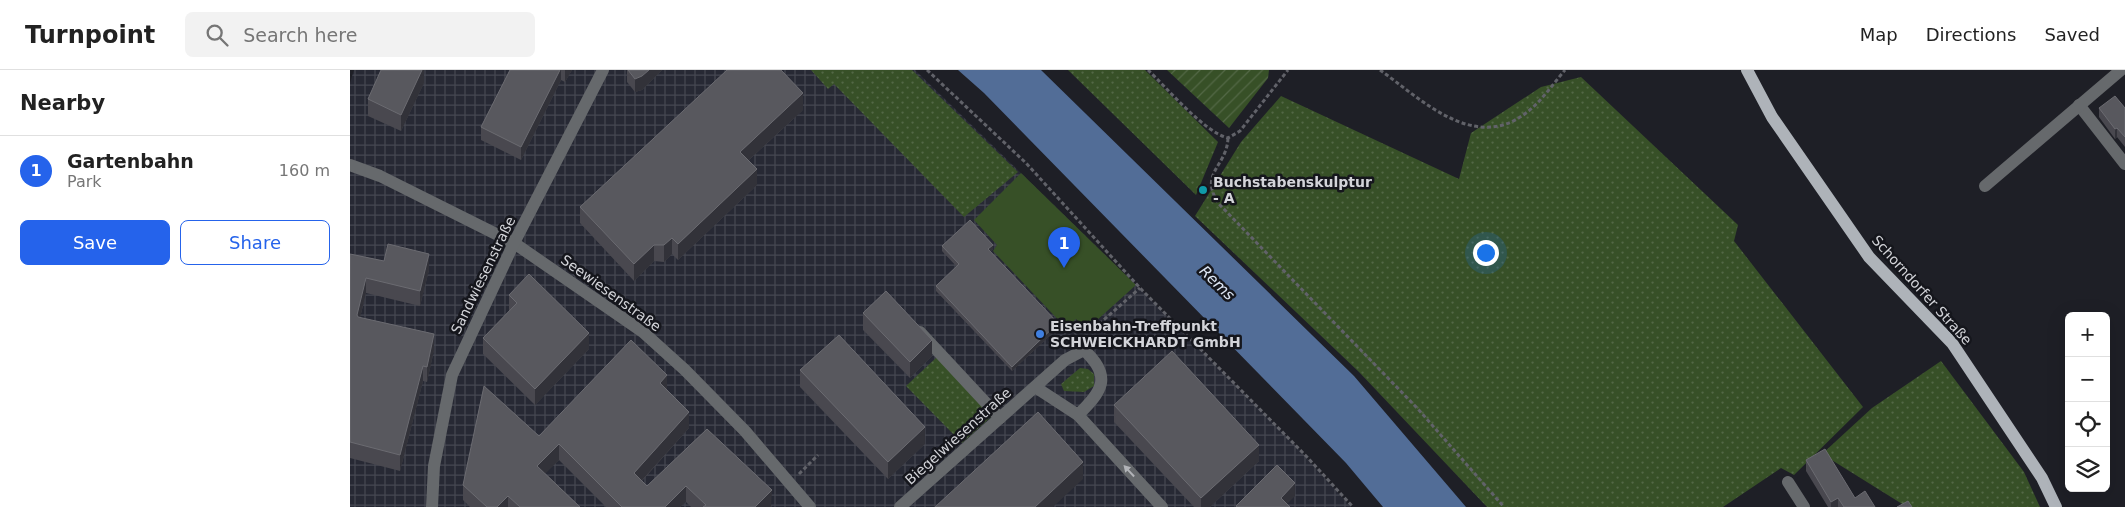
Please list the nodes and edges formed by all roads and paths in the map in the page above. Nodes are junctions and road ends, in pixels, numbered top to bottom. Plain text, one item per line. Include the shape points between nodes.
1 (603, 70) edge
2 (927, 70) edge
3 (1148, 70) edge
4 (1288, 70) edge
5 (1380, 70) edge
6 (1565, 70) edge
7 (1747, 70) edge
8 (2121, 70) edge
9 (2079, 105) junction
10 (1228, 138) junction
11 (2125, 164) edge
12 (350, 165) edge
13 (1986, 186) dead end
14 (514, 243) junction
15 (1140, 288) junction
16 (914, 324) edge
17 (1084, 350) junction
18 (1036, 387) junction
19 (1078, 415) junction
20 (1000, 418) junction
21 (818, 455) dead end
22 (1788, 482) dead end
23 (790, 484) junction
24 (432, 507) edge
25 (810, 507) edge
26 (900, 507) edge
27 (1162, 507) edge
28 (1353, 507) edge
29 (1504, 507) edge
30 (1804, 507) edge
31 (2056, 507) edge

1 - 14 street, Sandwiesenstraße
2 - 15 path via 1026,163
3 - 10 path via 1202,122 1219,136
4 - 10 path via 1240,132
5 - 6 path via 1438,113 1458,123 1492,127 1526,113
7 - 31 main road, Schorndorfer Straße via 1772,117 1869,257 1952,344 2042,478
8 - 9 street
9 - 11 street
9 - 13 street
10 - 29 path via 1210,185 1212,194 1418,409
12 - 14 street, Seewiesenstraße via 380,176
14 - 23 street, Seewiesenstraße via 643,332 738,424
14 - 24 street, Sandwiesenstraße via 452,376 434,466
15 - 17 path via 1090,332
15 - 28 path
16 - 20 street
17 - 18 street, Biegelwiesenstraße via 1065,360
17 - 19 street via 1100,370 1102,383 1095,398
18 - 19 street
18 - 20 street, Biegelwiesenstraße
27 -> 19 street
20 - 26 street, Biegelwiesenstraße
21 - 23 path
22 - 30 street
23 - 25 street, Seewiesenstraße

